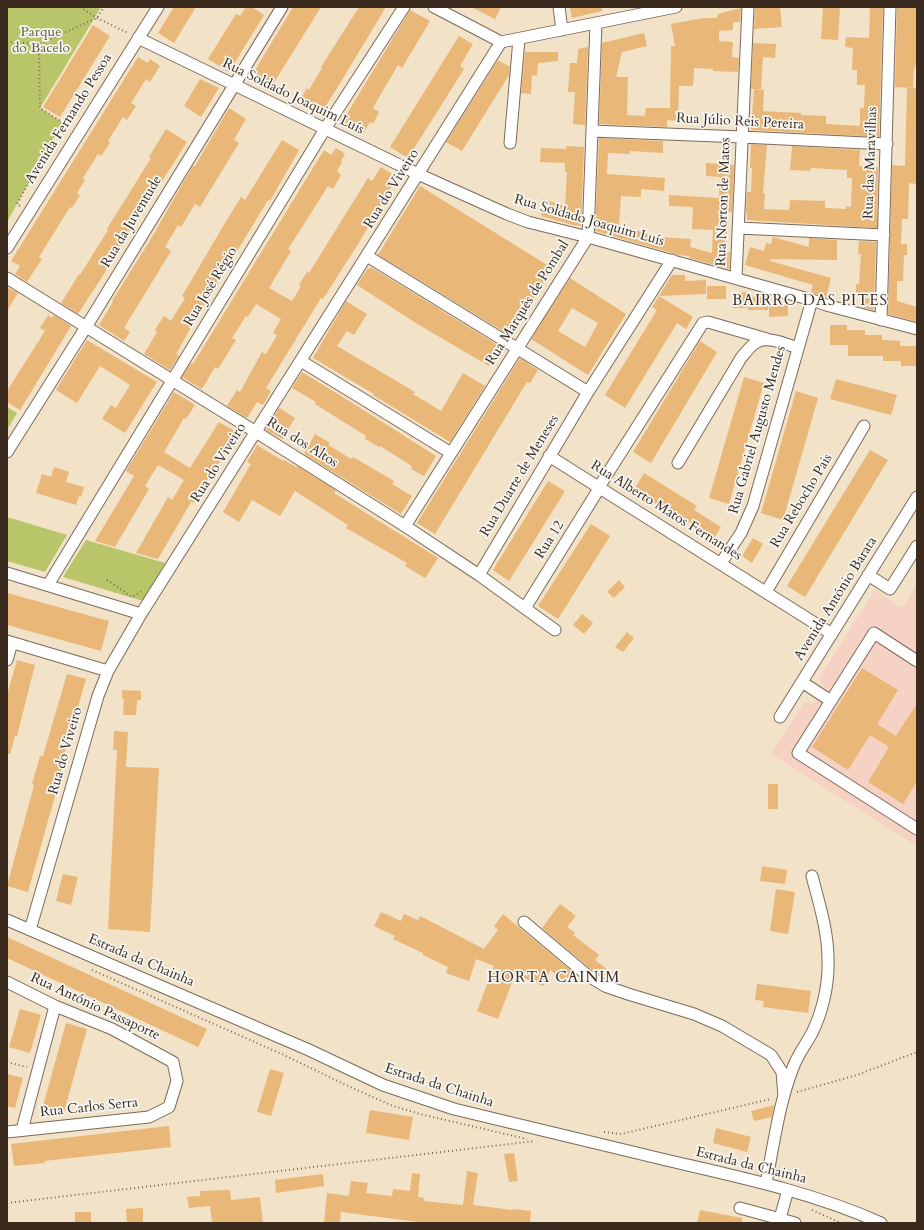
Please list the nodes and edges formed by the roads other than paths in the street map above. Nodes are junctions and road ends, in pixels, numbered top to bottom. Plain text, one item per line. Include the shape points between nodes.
1 (158, 7) edge
2 (282, 7) edge
3 (404, 7) edge
4 (434, 7) edge
5 (559, 7) edge
6 (676, 7) edge
7 (748, 7) edge
8 (890, 7) edge
9 (664, 8) edge
10 (596, 23) junction
11 (562, 30) junction
12 (138, 38) junction
13 (519, 39) junction
14 (501, 42) junction
15 (234, 85) junction
16 (326, 129) junction
17 (592, 131) junction
18 (742, 137) junction
19 (510, 143) dead end
20 (887, 144) junction
21 (418, 174) junction
22 (739, 228) junction
23 (884, 235) junction
24 (588, 237) junction
25 (7, 248) edge
26 (368, 256) junction
27 (672, 260) junction
28 (7, 278) edge
29 (736, 278) junction
30 (812, 300) junction
31 (881, 320) junction
32 (86, 326) junction
33 (917, 329) edge
34 (767, 339) junction
35 (517, 348) junction
36 (798, 348) junction
37 (301, 361) junction
38 (172, 380) junction
39 (588, 392) junction
40 (864, 426) dead end
41 (256, 432) junction
42 (7, 452) edge
43 (451, 453) junction
44 (549, 456) junction
45 (678, 463) dead end
46 (600, 487) junction
47 (917, 497) edge
48 (405, 526) junction
49 (917, 546) edge
50 (721, 563) junction
51 (7, 573) edge
52 (479, 575) junction
53 (868, 575) junction
54 (48, 585) junction
55 (766, 592) junction
56 (525, 608) junction
57 (141, 614) junction
58 (555, 630) dead end
59 (832, 634) junction
60 (9, 642) edge
61 (7, 660) edge
62 (917, 661) edge
63 (108, 671) junction
64 (802, 682) junction
65 (831, 701) junction
66 (780, 717) dead end
67 (917, 829) edge
68 (812, 876) dead end
69 (7, 920) edge
70 (524, 922) dead end
71 (30, 930) junction
72 (7, 982) edge
73 (56, 1006) junction
74 (177, 1081) joint
75 (784, 1096) junction
76 (22, 1130) junction
77 (7, 1132) edge
78 (766, 1183) junction
79 (788, 1190) junction
80 (740, 1208) dead end
81 (780, 1218) junction
82 (795, 1223) edge
83 (880, 1223) edge

1 - 12 street, Avenida Fernando Pessoa
2 - 15 street, Rua da Juventude
3 - 16 street, Rua José Régio
4 - 14 street
5 - 11 street
6 - 9 street
7 - 18 street, Rua Norton de Matos
8 - 20 street, Rua das Maravilhas
9 - 10 street
10 - 11 street
10 - 17 street, Rua Marquês de Pombal
11 - 13 street
12 - 15 street, Rua Soldado Joaquim Luís
12 - 25 street, Avenida Fernando Pessoa
13 - 14 street
13 - 19 street
14 - 21 street, Rua do Viveiro
15 - 16 street, Rua Soldado Joaquim Luís
15 - 32 street, Rua da Juventude
16 - 21 street, Rua Soldado Joaquim Luís
16 - 38 street, Rua José Régio
17 - 18 street, Rua Júlio Reis Pereira
17 - 24 street, Rua Marquês de Pombal
18 - 20 street, Rua Júlio Reis Pereira
18 - 22 street, Rua Norton de Matos
20 - 23 street, Rua das Maravilhas
21 - 24 street, Rua Soldado Joaquim Luís via 528,222
21 - 26 street, Rua do Viveiro
22 - 23 street
22 - 29 street, Rua Norton de Matos
23 - 31 street, Rua das Maravilhas
24 - 27 street, Rua Soldado Joaquim Luís
24 - 35 street, Rua Marquês de Pombal
26 - 35 street
26 - 37 street, Rua do Viveiro
27 - 29 street, Rua Soldado Joaquim Luís
27 - 39 street, Rua Duarte de Meneses
28 - 32 street, Rua dos Altos
29 - 30 street, Rua Soldado Joaquim Luís
30 - 31 street, Rua Soldado Joaquim Luís
30 - 36 street, Rua Gabriel Augusto Mendes
31 - 33 street, Rua Soldado Joaquim Luís
32 - 38 street, Rua dos Altos
32 - 42 street, Rua da Juventude
34 - 36 street
34 - 45 street via 757,342 741,358
34 - 46 street, Rua 12 via 708,322 703,323
35 - 39 street
35 - 43 street, Rua Marquês de Pombal
36 - 50 street, Rua Gabriel Augusto Mendes via 753,506 741,533
37 - 41 street, Rua do Viveiro
37 - 43 street
38 - 41 street, Rua dos Altos
38 - 54 street, Rua José Régio
39 - 44 street, Rua Duarte de Meneses
40 - 55 street, Rua Rebocho Pais
41 - 48 street, Rua dos Altos
41 - 57 street, Rua do Viveiro
43 - 48 street, Rua Marquês de Pombal
44 - 46 street, Rua Alberto Matos Fernandes
44 - 52 street, Rua Duarte de Meneses
46 - 50 street, Rua Alberto Matos Fernandes
46 - 56 street, Rua 12
47 - 53 street, Avenida António Barata
48 - 52 street, Rua dos Altos
49 - 53 street via 890,589
50 - 55 street, Rua Alberto Matos Fernandes
51 - 54 street
52 - 56 street, Rua dos Altos
53 - 59 street, Avenida António Barata
54 - 57 street
55 - 59 street, Rua Alberto Matos Fernandes
56 - 58 street, Rua dos Altos
57 - 63 street, Rua do Viveiro
59 - 64 street, Avenida António Barata
60 - 61 street
60 - 63 street
62 - 65 street via 874,634
63 - 71 street, Rua do Viveiro via 91,718
64 - 65 street
64 - 66 street, Avenida António Barata
65 - 67 street via 798,753
68 - 75 street via 828,939 827,984 821,1010 794,1065
69 - 71 street, Estrada da Chainha
70 - 75 street via 587,975 605,986 694,1014 722,1026 772,1055 782,1072
71 - 78 street, Estrada da Chainha via 404,1093 454,1109
72 - 73 street, Rua António Passaporte
73 - 74 street, Rua António Passaporte via 112,1029 173,1062
73 - 76 street
74 - 76 street, Rua Carlos Serra via 169,1107 149,1117
75 - 78 street
76 - 77 street, Rua Carlos Serra
78 - 79 street, Estrada da Chainha
79 - 81 street
79 - 83 street, Estrada da Chainha via 821,1199
80 - 81 street
81 - 82 street

